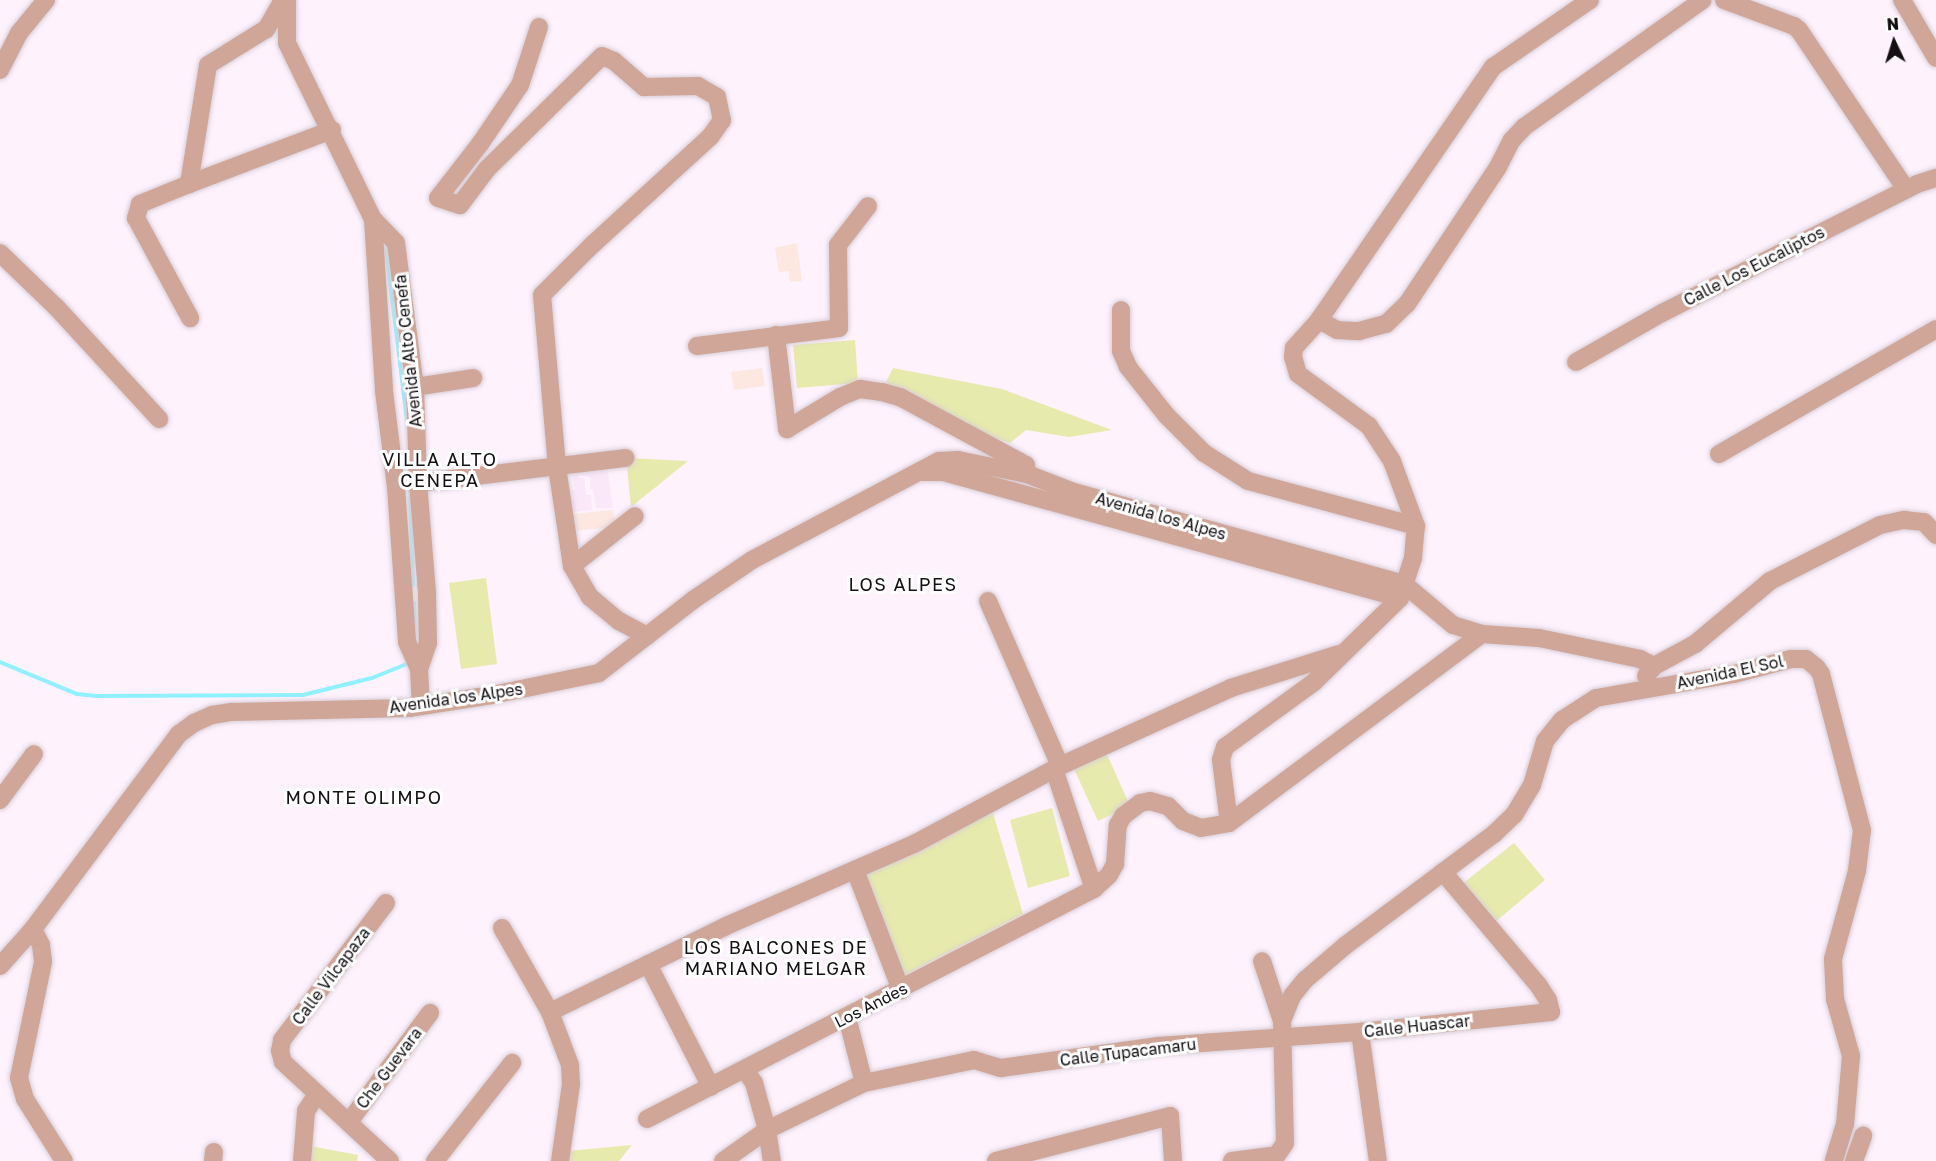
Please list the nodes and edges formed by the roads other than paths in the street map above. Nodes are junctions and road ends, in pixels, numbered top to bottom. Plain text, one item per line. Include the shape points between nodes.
1 (46, 0) edge
2 (285, 0) edge
3 (1590, 0) edge
4 (1703, 0) edge
5 (1724, 0) edge
6 (1902, 0) edge
7 (539, 27) dead end
8 (1936, 58) edge
9 (0, 70) edge
10 (332, 130) junction
11 (1936, 178) edge
12 (189, 184) junction
13 (1906, 189) junction
14 (868, 206) dead end
15 (374, 219) junction
16 (0, 253) edge
17 (1121, 310) dead end
18 (190, 318) dead end
19 (1319, 320) junction
20 (1936, 329) edge
21 (776, 335) junction
22 (697, 346) dead end
23 (1576, 362) dead end
24 (473, 378) dead end
25 (415, 387) junction
26 (159, 419) dead end
27 (1719, 454) dead end
28 (627, 458) dead end
29 (557, 467) junction
30 (918, 472) junction
31 (1027, 474) junction
32 (418, 483) junction
33 (635, 516) dead end
34 (1416, 526) junction
35 (1936, 536) edge
36 (572, 566) junction
37 (1402, 591) junction
38 (988, 601) dead end
39 (1482, 634) junction
40 (647, 636) junction
41 (1340, 654) junction
42 (414, 660) junction
43 (1654, 666) junction
44 (1633, 690) junction
45 (422, 705) junction
46 (34, 754) dead end
47 (1057, 768) junction
48 (0, 800) edge
49 (1229, 823) junction
50 (855, 870) junction
51 (1443, 872) junction
52 (1094, 889) junction
53 (386, 903) dead end
54 (502, 928) dead end
55 (33, 929) junction
56 (4, 955) edge
57 (1262, 961) dead end
58 (648, 964) junction
59 (901, 990) junction
60 (550, 1012) junction
61 (430, 1013) dead end
62 (847, 1017) junction
63 (1282, 1029) junction
64 (1360, 1032) junction
65 (512, 1063) dead end
66 (745, 1070) junction
67 (864, 1083) junction
68 (711, 1087) junction
69 (317, 1094) junction
70 (647, 1119) dead end
71 (349, 1122) junction
72 (767, 1130) junction
73 (1863, 1136) dead end
74 (64, 1161) edge
75 (302, 1161) edge
76 (390, 1161) edge
77 (435, 1161) edge
78 (560, 1161) edge
79 (723, 1161) edge
80 (772, 1161) edge
81 (996, 1161) edge
82 (1173, 1161) edge
83 (1232, 1161) edge
84 (1378, 1161) edge
85 (1834, 1161) edge
86 (1854, 1161) edge

1 - 9 street via 19,33
2 - 10 street, Avenida Alto Cenefa via 287,43
2 - 12 street via 266,29 208,65
3 - 19 street via 1493,68
4 - 19 street via 1524,127 1407,304 1386,324 1359,331 1337,330
5 - 13 street via 1799,30
6 - 8 street
7 - 29 street via 520,85 438,198 460,205 487,169 602,56 614,61 644,87 698,86 717,97 722,120 711,136 542,295
10 - 12 street
10 - 15 street, Avenida Alto Cenefa
11 - 13 street, Calle Los Eucaliptos
12 - 18 street via 140,204 136,218
13 - 23 street, Calle Los Eucaliptos via 1662,313
14 - 21 street via 838,245 838,328
15 - 25 street, Avenida Alto Cenefa via 396,243
15 - 42 street, Avenida Alto Cenefa via 384,391
16 - 26 street via 57,308
17 - 34 street via 1121,351 1128,367 1167,416 1204,453 1248,481
19 - 34 street via 1294,348 1294,366 1305,381 1369,426 1392,461
20 - 27 street
21 - 22 street
21 - 31 street via 787,429 840,397 861,389 882,392 900,397 1026,465
24 - 25 street
25 - 32 street, Avenida Alto Cenefa
28 - 29 street
29 - 32 street
29 - 36 street
30 - 31 street, Avenida los Alpes via 939,461 958,460
30 - 37 street, Avenida los Alpes via 943,472
30 - 40 street, Avenida los Alpes via 752,560
31 - 37 street, Avenida los Alpes via 1071,491
32 - 42 street, Avenida Alto Cenefa via 428,643
33 - 36 street
34 - 37 street via 1413,558
35 - 43 street via 1924,522 1904,520 1880,525 1770,581 1695,644
36 - 40 street via 590,597 619,621
37 - 39 street via 1453,625
37 - 41 street
38 - 47 street
39 - 43 street via 1539,638 1640,659
39 - 49 street
40 - 45 street, Avenida los Alpes via 599,673
41 - 47 street via 1231,688
41 - 49 street via 1314,682 1225,747 1221,760
42 - 45 street, Avenida Alto Cenefa
43 - 44 street
44 - 51 street, Avenida El Sol via 1596,698 1562,720 1545,741 1532,785 1515,815
44 - 85 street, Avenida El Sol via 1734,674 1798,658 1812,663 1821,674 1862,830 1857,870 1833,959 1835,999 1851,1056 1845,1124
45 - 55 street, Avenida los Alpes via 232,712 194,723 179,734
46 - 48 street
47 - 50 street via 914,844
47 - 52 street
49 - 52 street via 1201,828 1183,821 1168,806 1150,801 1140,803 1118,825 1115,864
50 - 58 street
50 - 59 street
51 - 63 street, Avenida El Sol via 1305,980 1292,996
51 - 64 street, Calle Huascar via 1539,986 1551,1012
52 - 59 street, Los Andes
53 - 69 street, Calle Vilcapaza via 282,1040 283,1062
54 - 60 street
55 - 56 street, Avenida los Alpes
55 - 74 street via 41,945 43,962 19,1078 25,1099
57 - 63 street
58 - 60 street
58 - 68 street
59 - 62 street, Los Andes
60 - 78 street via 570,1065
61 - 71 street, Che Guevara
62 - 66 street, Los Andes
62 - 67 street
63 - 64 street, Calle Huascar
63 - 67 street, Calle Tupacamaru via 1001,1068 974,1060
63 - 83 street via 1286,1138 1281,1152
64 - 84 street
65 - 77 street
66 - 68 street, Los Andes
66 - 72 street via 754,1083
67 - 72 street
68 - 70 street, Los Andes
69 - 71 street
69 - 75 street via 306,1112
71 - 76 street
72 - 79 street
72 - 80 street
73 - 86 street
81 - 82 street via 1170,1116

